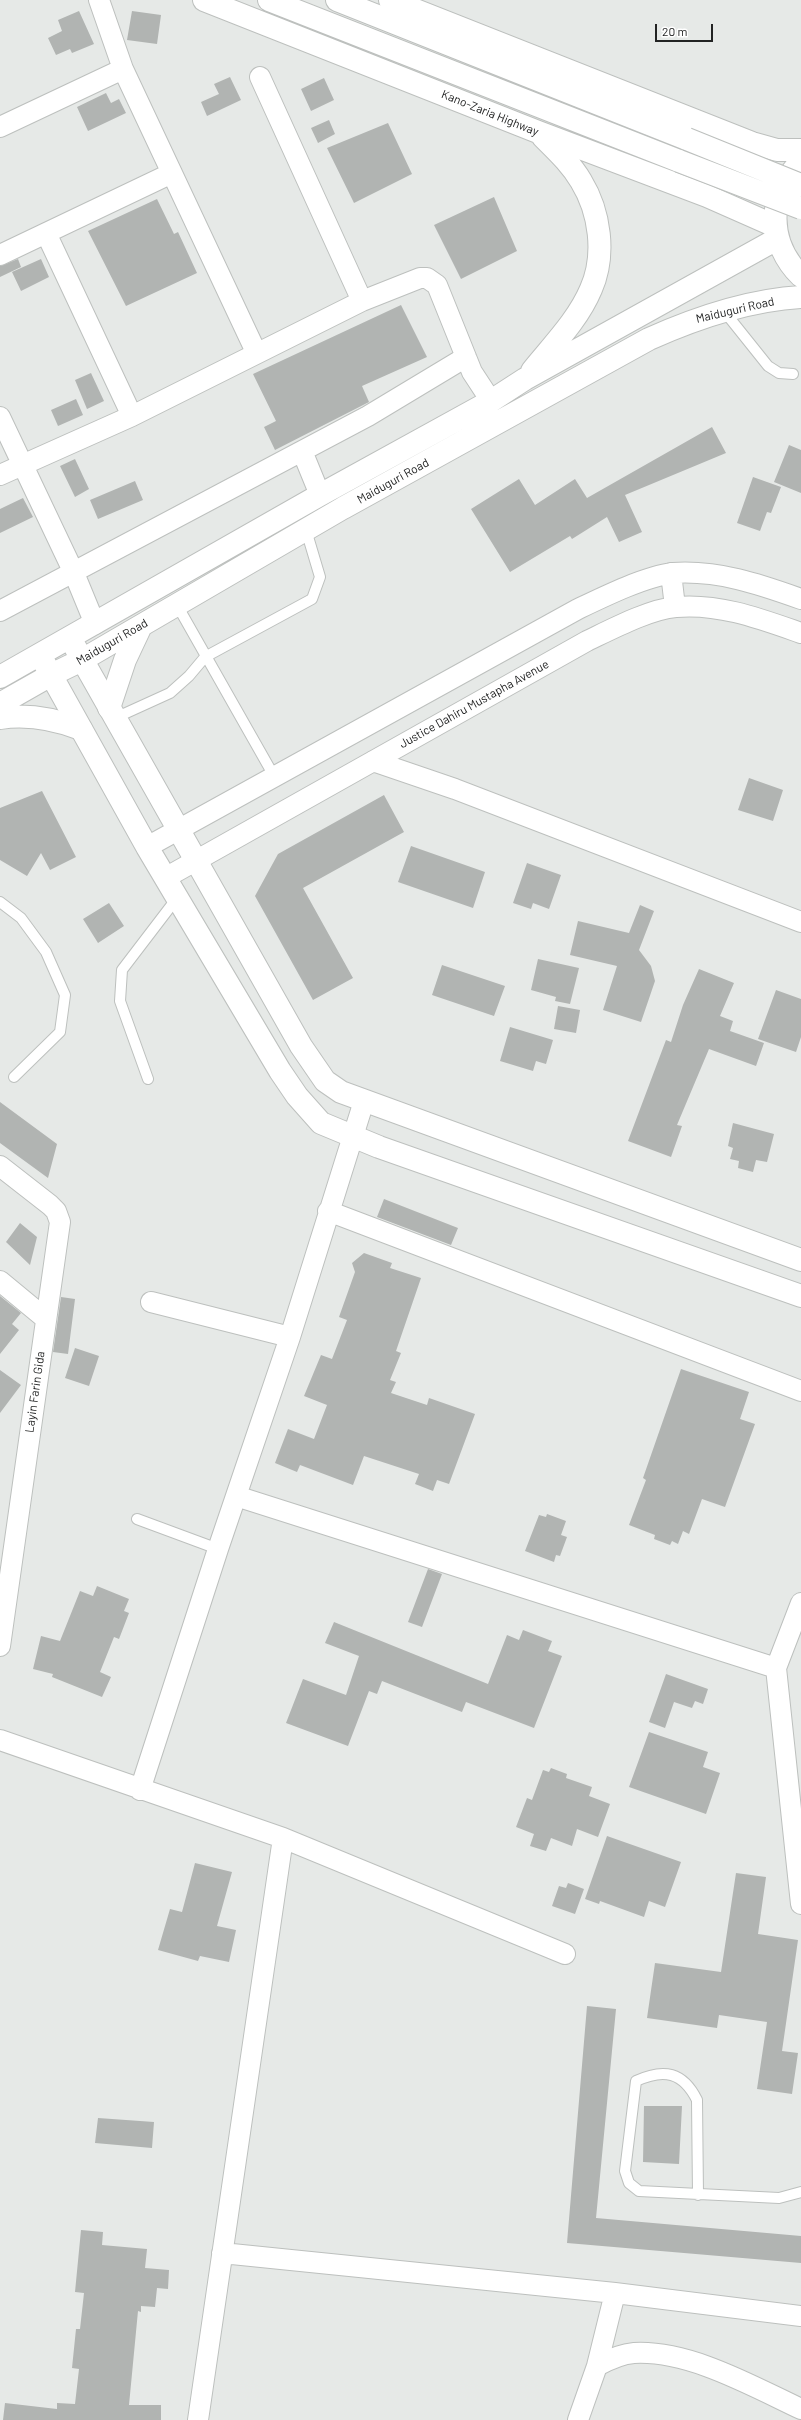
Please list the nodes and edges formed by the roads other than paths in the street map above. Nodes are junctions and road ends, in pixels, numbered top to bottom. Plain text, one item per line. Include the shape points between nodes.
1 (99, 0) edge
2 (204, 0) edge
3 (269, 0) edge
4 (337, 0) edge
5 (390, 0) edge
6 (123, 69) junction
7 (260, 77) dead end
8 (0, 127) edge
9 (538, 132) junction
10 (801, 150) edge
11 (801, 162) edge
12 (172, 173) junction
13 (801, 185) edge
14 (801, 208) edge
15 (46, 233) junction
16 (776, 233) junction
17 (0, 255) edge
18 (801, 276) edge
19 (801, 296) edge
20 (362, 301) junction
21 (724, 311) junction
22 (256, 352) junction
23 (466, 357) junction
24 (793, 374) dead end
25 (525, 379) junction
26 (491, 401) junction
27 (132, 416) junction
28 (0, 417) edge
29 (302, 451) junction
30 (22, 465) junction
31 (0, 475) edge
32 (320, 495) junction
33 (306, 530) junction
34 (74, 573) junction
35 (671, 574) junction
36 (801, 599) edge
37 (177, 605) junction
38 (675, 607) junction
39 (0, 611) edge
40 (96, 624) junction
41 (141, 626) junction
42 (801, 633) edge
43 (70, 638) junction
44 (40, 654) junction
45 (205, 657) junction
46 (82, 660) junction
47 (51, 675) junction
48 (0, 677) edge
49 (0, 704) edge
50 (112, 713) junction
51 (0, 718) edge
52 (80, 729) junction
53 (372, 761) junction
54 (274, 776) junction
55 (180, 829) junction
56 (147, 847) junction
57 (197, 861) junction
58 (165, 878) junction
59 (177, 898) junction
60 (0, 902) edge
61 (801, 922) edge
62 (14, 1078) dead end
63 (148, 1079) dead end
64 (364, 1101) junction
65 (352, 1136) junction
66 (0, 1166) edge
67 (328, 1211) junction
68 (801, 1260) edge
69 (0, 1281) edge
70 (801, 1296) edge
71 (151, 1302) dead end
72 (46, 1319) junction
73 (290, 1337) junction
74 (801, 1391) edge
75 (236, 1496) junction
76 (137, 1519) dead end
77 (218, 1549) junction
78 (3, 1588) edge
79 (801, 1603) edge
80 (0, 1646) edge
81 (776, 1668) junction
82 (0, 1740) edge
83 (140, 1790) junction
84 (283, 1838) junction
85 (801, 1904) edge
86 (565, 1954) dead end
87 (801, 2192) edge
88 (698, 2195) junction
89 (222, 2253) junction
90 (615, 2292) junction
91 (801, 2316) edge
92 (597, 2366) junction
93 (801, 2409) edge
94 (198, 2420) edge
95 (578, 2420) edge

1 - 6 street
2 - 9 main road, Kano-Zaria Highway
3 - 14 main road, bridge
4 - 13 main road, bridge
5 - 10 main road via 752,143 777,150
6 - 8 street
6 - 12 street
7 - 20 street
9 - 16 main road, Kano-Zaria Highway via 707,196
9 - 25 main road via 570,165 592,201 600,246 591,289 578,312
11 - 16 main road via 782,186 776,206
12 - 15 street
12 - 22 street
15 - 17 street
15 - 27 street
16 - 18 main road via 785,258
16 - 25 main road, Maiduguri Road
19 - 21 main road, Maiduguri Road
20 - 22 street
20 - 23 street via 420,278 432,280 437,285
21 - 24 lane via 768,366 779,373
21 - 33 main road, Maiduguri Road via 688,322 649,339
22 - 27 street
23 - 26 street via 472,372
23 - 29 street via 368,416
25 - 26 main road, Maiduguri Road
26 - 32 main road, Maiduguri Road
27 - 30 street
28 - 30 street
29 - 32 street
29 - 34 street
30 - 31 street
30 - 34 street
32 - 40 main road, Maiduguri Road
33 - 37 main road, Maiduguri Road
33 - 45 lane via 320,577 312,600
34 - 39 street
34 - 40 street
35 - 36 street via 716,573
35 - 38 street
35 - 54 street via 626,587 578,609
37 - 41 main road, Maiduguri Road
37 - 45 lane
38 - 42 street, Justice Dahiru Mustapha Avenue via 718,607
38 - 53 street, Justice Dahiru Mustapha Avenue via 635,619 587,640
40 - 43 main road, Maiduguri Road
41 - 46 main road, Maiduguri Road
41 - 50 main road via 125,660
43 - 44 main road, Maiduguri Road
43 - 46 main road
44 - 47 main road
44 - 48 main road, Maiduguri Road
45 - 50 lane via 170,693
45 - 54 lane
46 - 47 main road, Maiduguri Road
46 - 50 main road
47 - 49 main road, Maiduguri Road
47 - 52 main road
50 - 55 main road
51 - 52 main road via 44,719
52 - 56 main road
53 - 57 street, Justice Dahiru Mustapha Avenue
53 - 61 street via 455,789
54 - 55 street
55 - 56 street
55 - 57 main road
56 - 58 main road
57 - 58 street, Justice Dahiru Mustapha Avenue
57 - 64 main road via 301,1046 325,1081 341,1092
58 - 59 main road
59 - 63 lane via 122,970 120,1001
59 - 65 main road via 297,1096 321,1123
60 - 62 lane via 21,918 46,952 65,995 60,1032
64 - 65 street
64 - 68 main road
65 - 67 street
65 - 70 main road
66 - 72 street, Layin Farin Gida via 50,1205 60,1222
67 - 73 street
67 - 74 street
69 - 72 street
71 - 73 street
72 - 78 street, Layin Farin Gida
73 - 75 street
75 - 77 street
75 - 81 street
76 - 77 lane
77 - 83 street
78 - 80 street, Layin Farin Gida
79 - 81 street
81 - 85 street
82 - 83 street
83 - 84 street
84 - 86 street
84 - 89 street
87 - 88 lane via 779,2198
88 - 88 lane via 639,2192 629,2183 625,2171 636,2081 661,2073 680,2077 690,2087 697,2100
89 - 90 street
89 - 94 street
90 - 91 street
90 - 92 street
92 - 93 street via 611,2358 634,2353 676,2356 736,2379
92 - 95 street

